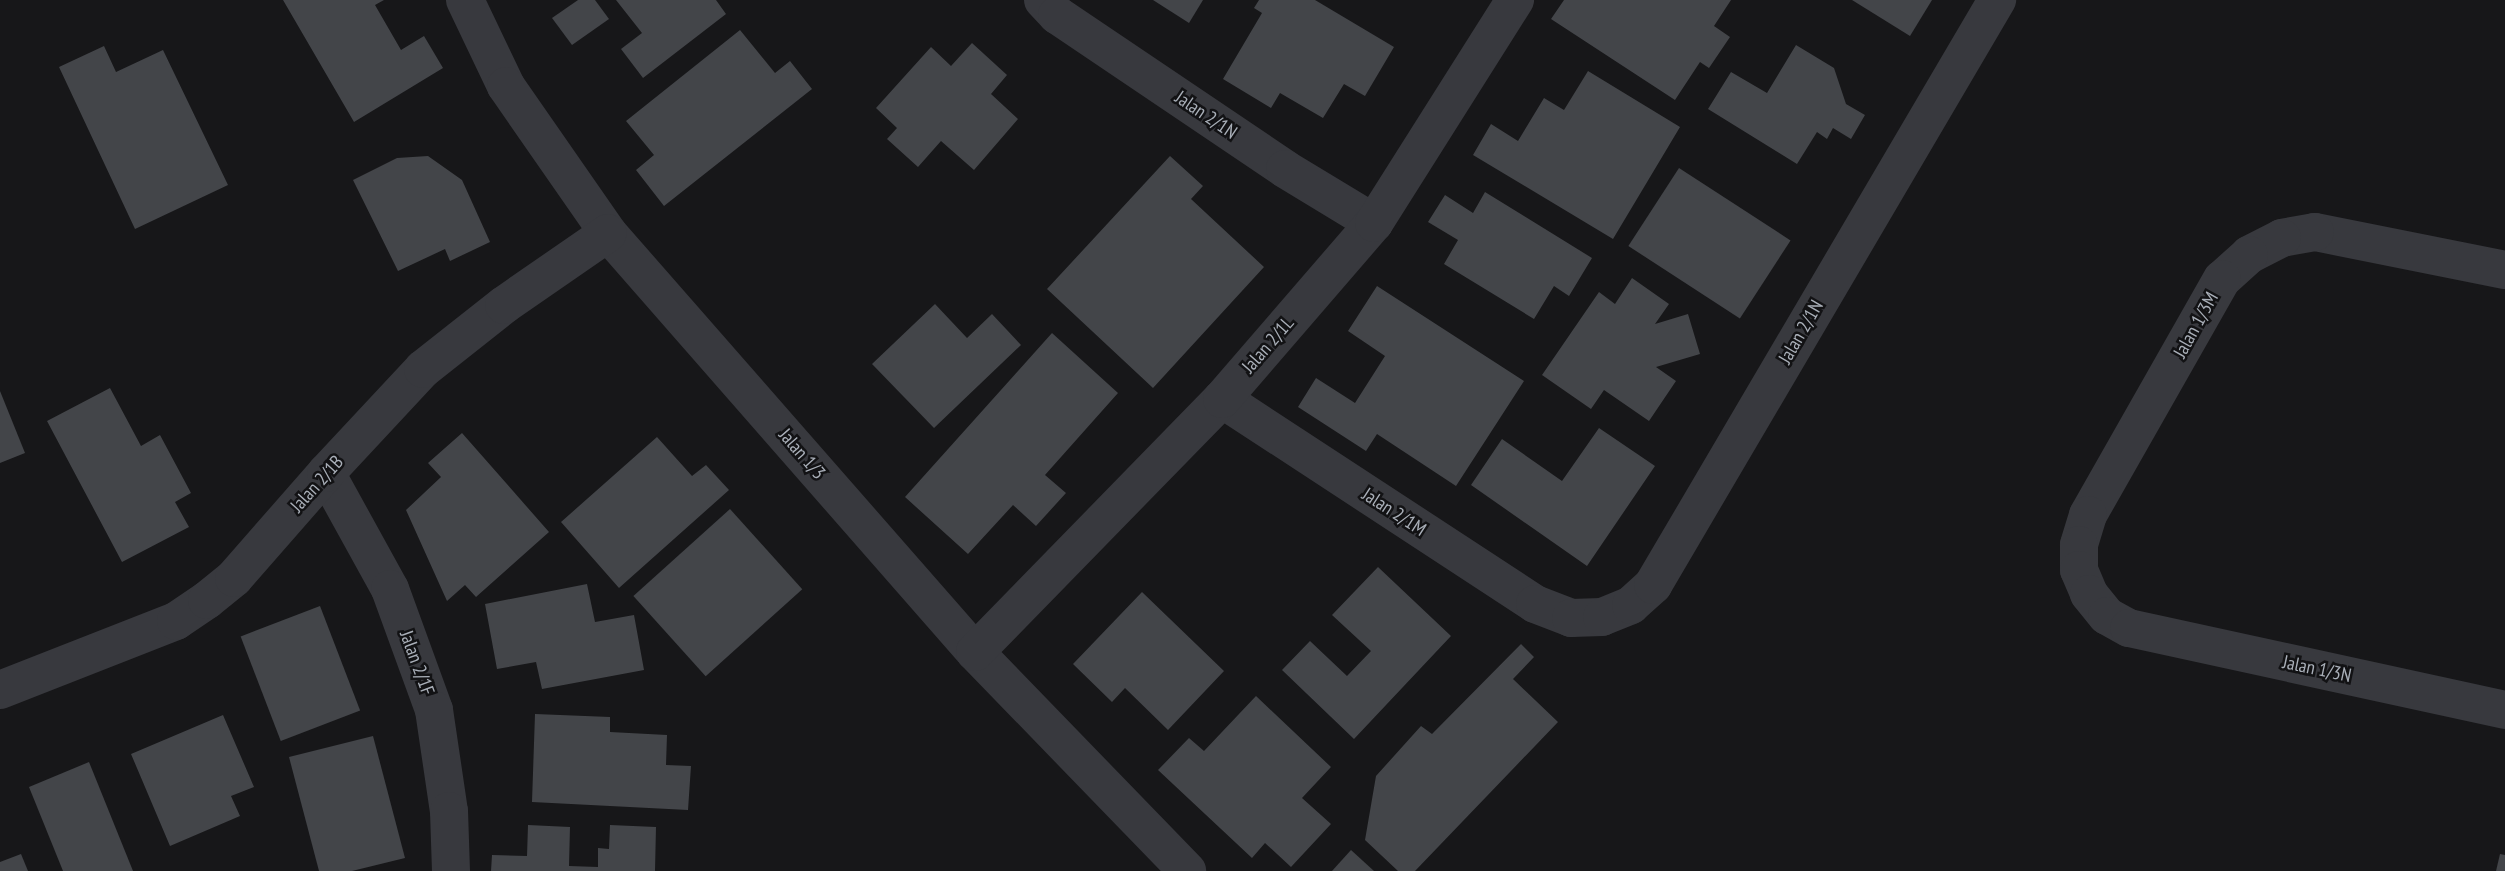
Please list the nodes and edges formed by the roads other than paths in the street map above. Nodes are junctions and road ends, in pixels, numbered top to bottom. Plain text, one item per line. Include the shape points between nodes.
1 (465, 0) edge
2 (1043, 0) edge
3 (1515, 0) edge
4 (1997, 0) edge
5 (1374, 222) junction
6 (608, 233) junction
7 (2505, 270) edge
8 (1222, 399) junction
9 (326, 472) junction
10 (1571, 618) joint
11 (2129, 628) joint
12 (975, 652) junction
13 (0, 690) edge
14 (2505, 710) edge
15 (451, 871) edge
16 (1187, 871) edge

1 - 6 street, Jalan 1/3 via 506,86
2 - 5 street, Jalan 2/1N via 1057,15 1274,161
3 - 5 street, Jalan 2/1L
4 - 10 street, Jalan 2/1N via 1653,585 1632,605 1602,617
5 - 8 street, Jalan 2/1L
6 - 9 street, Jalan 2/1B via 423,369
6 - 12 street, Jalan 1/3
7 - 11 street, Jalan 1/3M via 2315,232 2282,238 2249,255 2222,279 2088,515 2079,545 2079,570 2089,593 2107,616
8 - 10 street, Jalan 2/1M via 1535,604
8 - 12 street, Jalan 2/1L
9 - 13 street, Jalan 2/1B via 234,578 176,621
9 - 15 street, Jalan 2/1F via 390,589 435,710 449,811
11 - 14 street, Jalan 1/3N
12 - 16 street, Jalan 1/3

